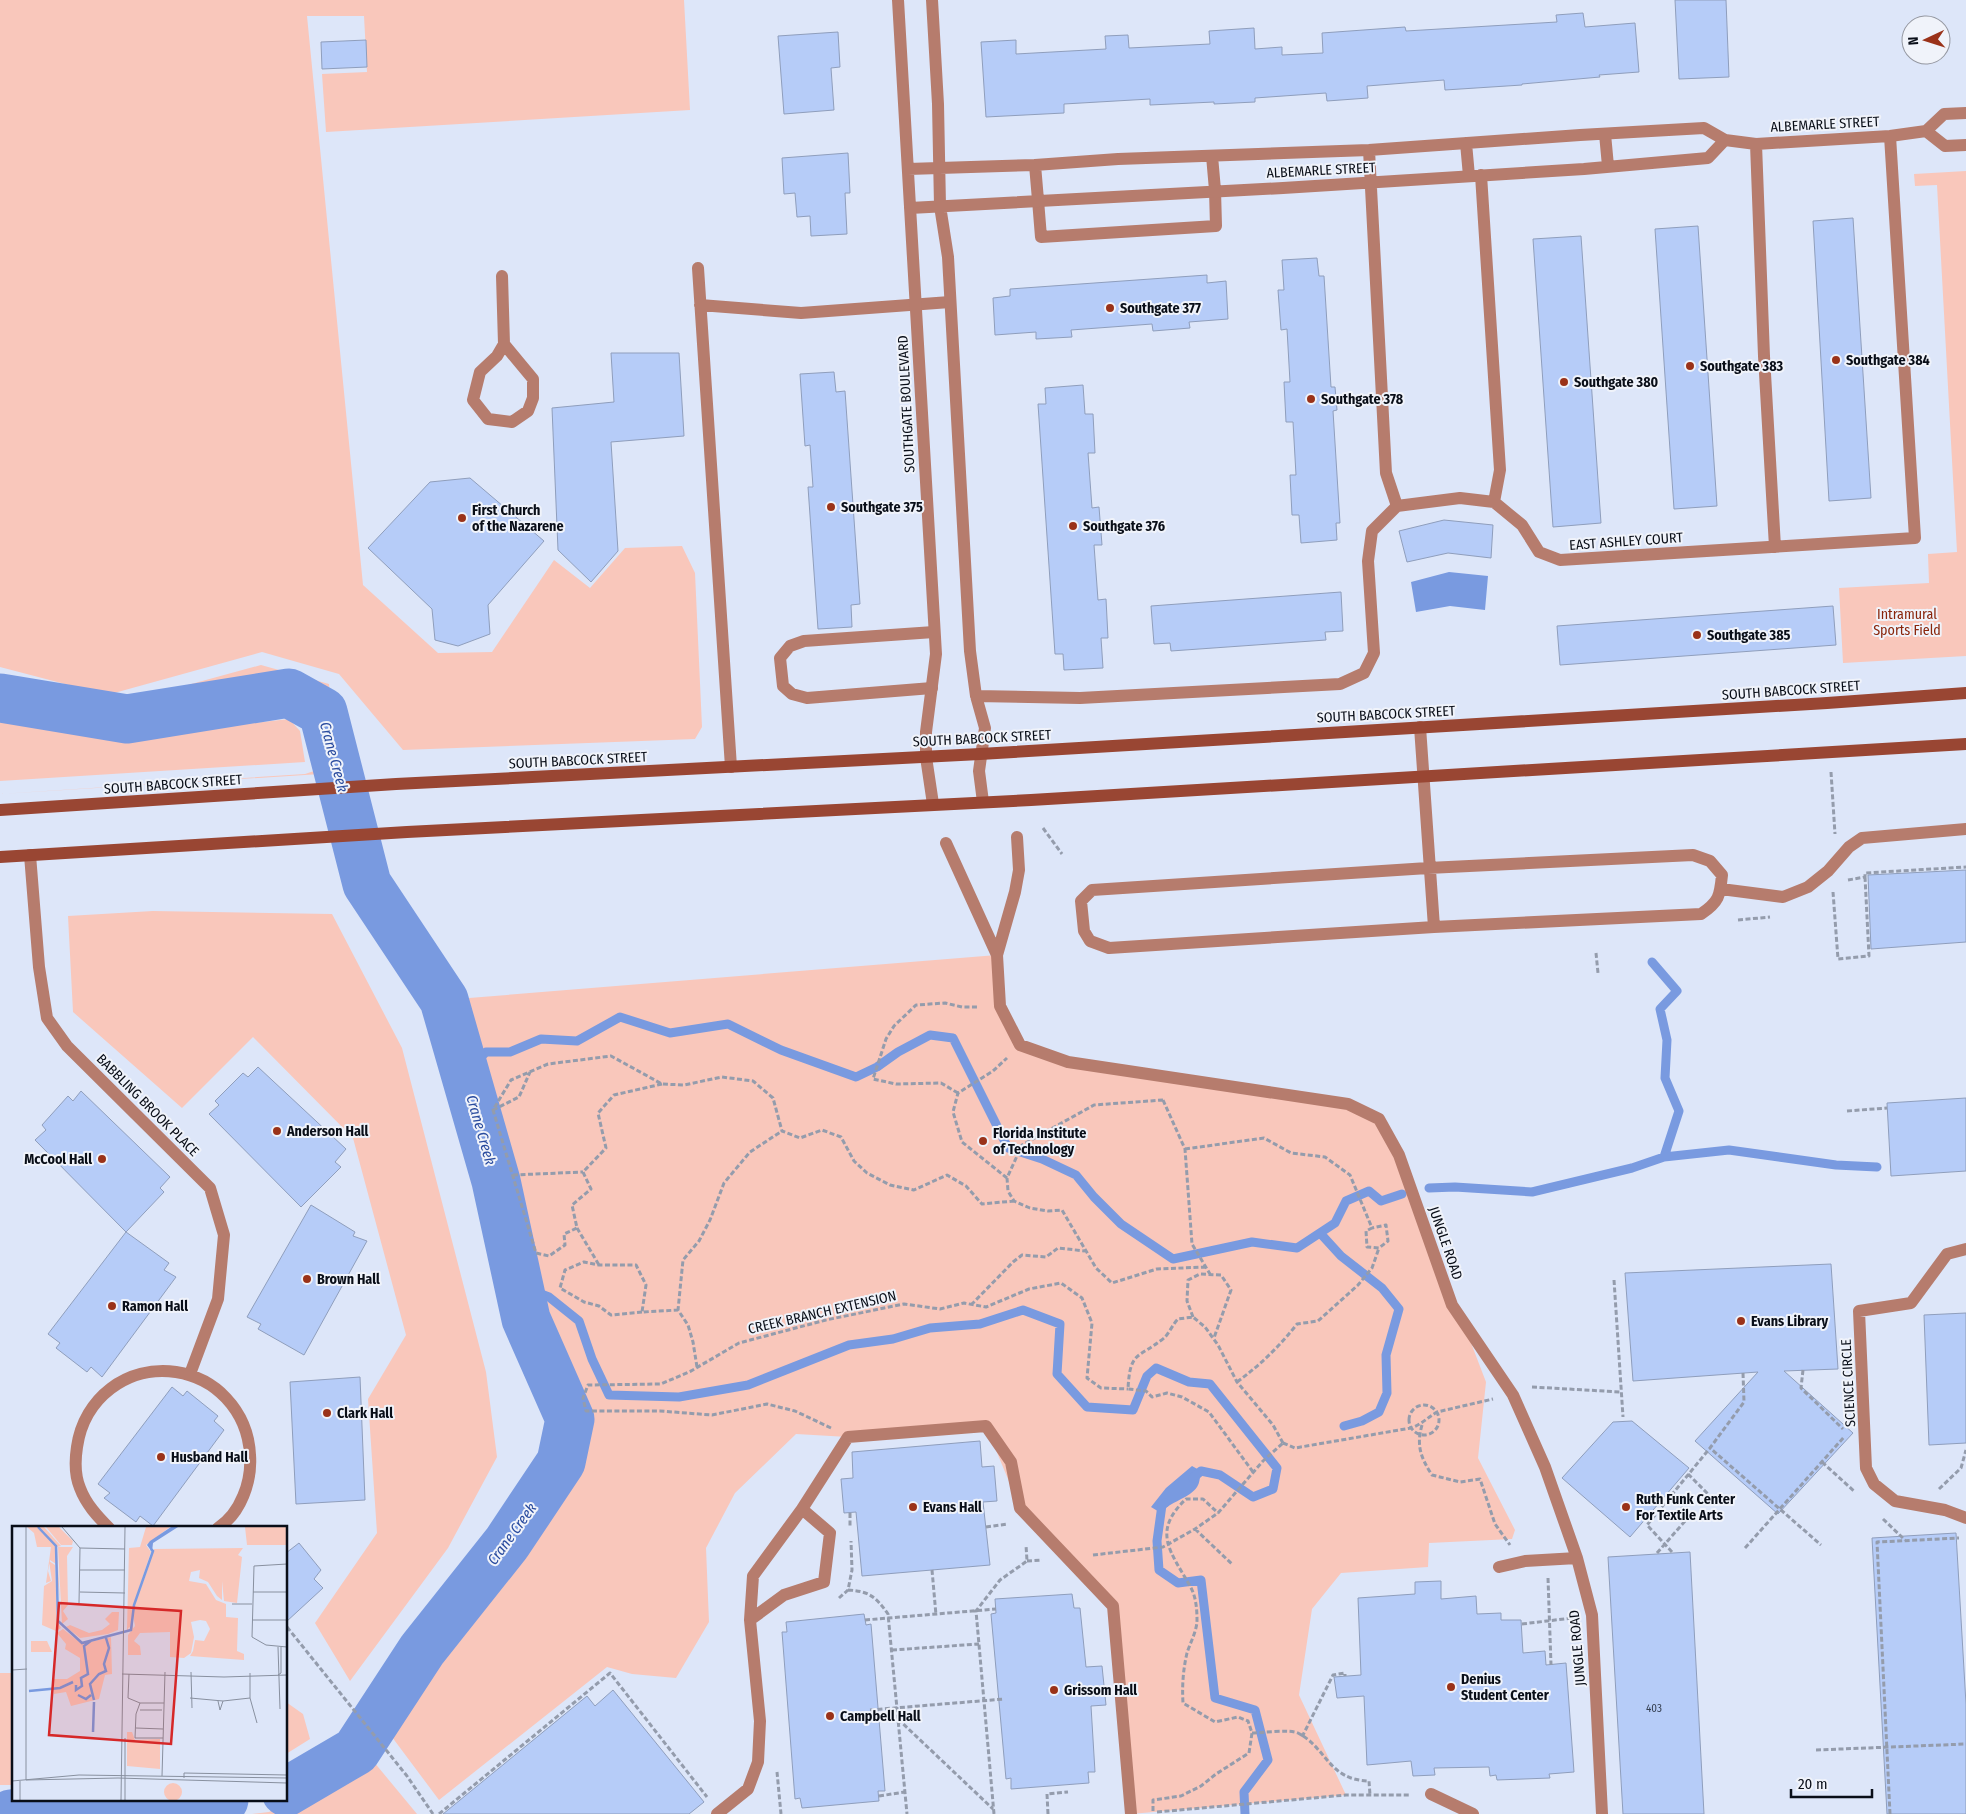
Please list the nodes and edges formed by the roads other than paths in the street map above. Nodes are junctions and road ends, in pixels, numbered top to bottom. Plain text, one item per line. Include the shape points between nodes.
1 (898, 0) edge
2 (932, 0) edge
3 (1966, 114) edge
4 (1926, 131) junction
5 (1605, 134) junction
6 (1890, 136) junction
7 (1726, 140) junction
8 (1466, 144) junction
9 (1756, 144) junction
10 (1966, 145) edge
11 (1369, 150) junction
12 (1212, 156) junction
13 (1036, 165) junction
14 (1608, 166) junction
15 (940, 168) junction
16 (908, 169) junction
17 (1475, 175) junction
18 (1370, 182) junction
19 (1215, 190) junction
20 (1038, 200) junction
21 (940, 206) junction
22 (910, 208) junction
23 (698, 268) dead end
24 (502, 276) dead end
25 (950, 302) junction
26 (916, 304) junction
27 (700, 305) junction
28 (504, 344) junction
29 (1494, 502) junction
30 (1397, 506) junction
31 (1775, 547) junction
32 (934, 632) junction
33 (932, 688) junction
34 (1966, 693) edge
35 (976, 696) junction
36 (1420, 727) junction
37 (1966, 744) edge
38 (980, 754) junction
39 (926, 757) junction
40 (731, 767) junction
41 (1423, 777) junction
42 (983, 802) junction
43 (933, 804) junction
44 (0, 810) edge
45 (1966, 829) edge
46 (1017, 837) dead end
47 (946, 843) dead end
48 (30, 856) junction
49 (0, 857) edge
50 (1428, 868) junction
51 (1721, 889) junction
52 (1434, 927) junction
53 (997, 955) junction
54 (1966, 1249) edge
55 (190, 1374) junction
56 (802, 1509) junction
57 (1966, 1518) edge
58 (107, 1526) edge
59 (221, 1526) edge
60 (1577, 1558) junction
61 (1499, 1567) dead end
62 (750, 1620) junction
63 (1431, 1794) road end
64 (718, 1813) edge
65 (1131, 1814) edge
66 (1473, 1814) edge
67 (1602, 1814) edge

1 - 16 street, SOUTHGATE BOULEVARD
2 - 15 street
3 - 4 street via 1944,114
4 - 6 street, ALBEMARLE STREET
4 - 10 street via 1945,146
5 - 7 street, ALBEMARLE STREET via 1704,128
5 - 8 street, ALBEMARLE STREET
5 - 14 street
6 - 9 street, ALBEMARLE STREET
6 - 31 street, EAST ASHLEY COURT via 1916,538
7 - 9 street, ALBEMARLE STREET
7 - 14 street, ALBEMARLE STREET via 1708,158
8 - 11 street, ALBEMARLE STREET
8 - 17 street
9 - 31 street
11 - 12 street, ALBEMARLE STREET
11 - 18 street
12 - 13 street, ALBEMARLE STREET
12 - 19 street
13 - 15 street, ALBEMARLE STREET
13 - 20 street
14 - 17 street, ALBEMARLE STREET
15 - 16 street, ALBEMARLE STREET
15 - 21 street
16 - 22 street, SOUTHGATE BOULEVARD
17 - 18 street, ALBEMARLE STREET
17 - 29 street via 1500,470
18 - 19 street, ALBEMARLE STREET
18 - 30 street via 1386,473
19 - 20 street, ALBEMARLE STREET
19 - 20 street via 1216,226 1041,238
20 - 21 street, ALBEMARLE STREET
21 - 22 street, ALBEMARLE STREET
21 - 25 street via 948,257
22 - 26 street, SOUTHGATE BOULEVARD
23 - 27 street
24 - 28 street
25 - 26 street
25 - 35 street via 970,651
26 - 27 street via 801,313
26 - 32 street, SOUTHGATE BOULEVARD
27 - 40 street
28 - 28 street via 480,372 473,400 488,419 512,422 528,411 533,398 533,379
29 - 30 street via 1460,498
29 - 31 street, EAST ASHLEY COURT via 1522,524 1539,552 1560,560
30 - 35 street via 1372,531 1368,561 1374,653 1364,673 1340,684 1080,698
32 - 33 street, SOUTHGATE BOULEVARD via 936,654
32 - 33 street via 804,641 790,646 780,658 783,686 792,694 807,698
33 - 39 street, SOUTHGATE BOULEVARD
34 - 36 main road, SOUTH BABCOCK STREET
35 - 38 street via 985,728
36 - 38 main road, SOUTH BABCOCK STREET
36 - 41 street
37 - 41 main road
38 - 39 main road, SOUTH BABCOCK STREET
38 - 42 street
39 - 40 main road, SOUTH BABCOCK STREET
39 - 43 street, SOUTHGATE BOULEVARD
40 - 44 main road, SOUTH BABCOCK STREET via 396,784
41 - 42 main road
41 - 50 street
42 - 43 main road
43 - 48 main road
45 - 51 street via 1862,838 1808,888 1783,897
46 - 53 street via 1019,870
47 - 53 street
48 - 49 main road
48 - 55 street, BABBLING BROOK PLACE via 39,967 47,1018 67,1046 210,1188 216,1207 224,1235 218,1299
50 - 51 street via 1694,855 1710,861 1722,875
50 - 52 street
50 - 52 street via 1092,890 1082,901 1084,931 1090,940 1109,948
51 - 52 street via 1713,906 1701,914
53 - 60 street, JUNGLE ROAD via 1000,1006 1020,1046 1068,1062 1348,1104 1378,1119 1399,1155 1452,1305 1513,1395 1545,1467
54 - 57 street, SCIENCE CIRCLE via 1947,1254 1910,1303 1859,1311 1866,1468 1874,1484 1895,1501 1945,1510
55 - 58 street via 162,1370 135,1375 110,1388 91,1408 79,1433 75,1460 80,1488 93,1512
55 - 59 street via 217,1388 237,1411 249,1439 251,1470 242,1499
56 - 62 street via 753,1576
56 - 62 street via 830,1533 824,1582 784,1595
56 - 65 street via 848,1437 986,1426 1011,1462 1020,1508 1113,1606
60 - 61 street
60 - 67 street, JUNGLE ROAD via 1592,1615
62 - 64 street via 760,1721 758,1762 748,1789
63 - 66 street

